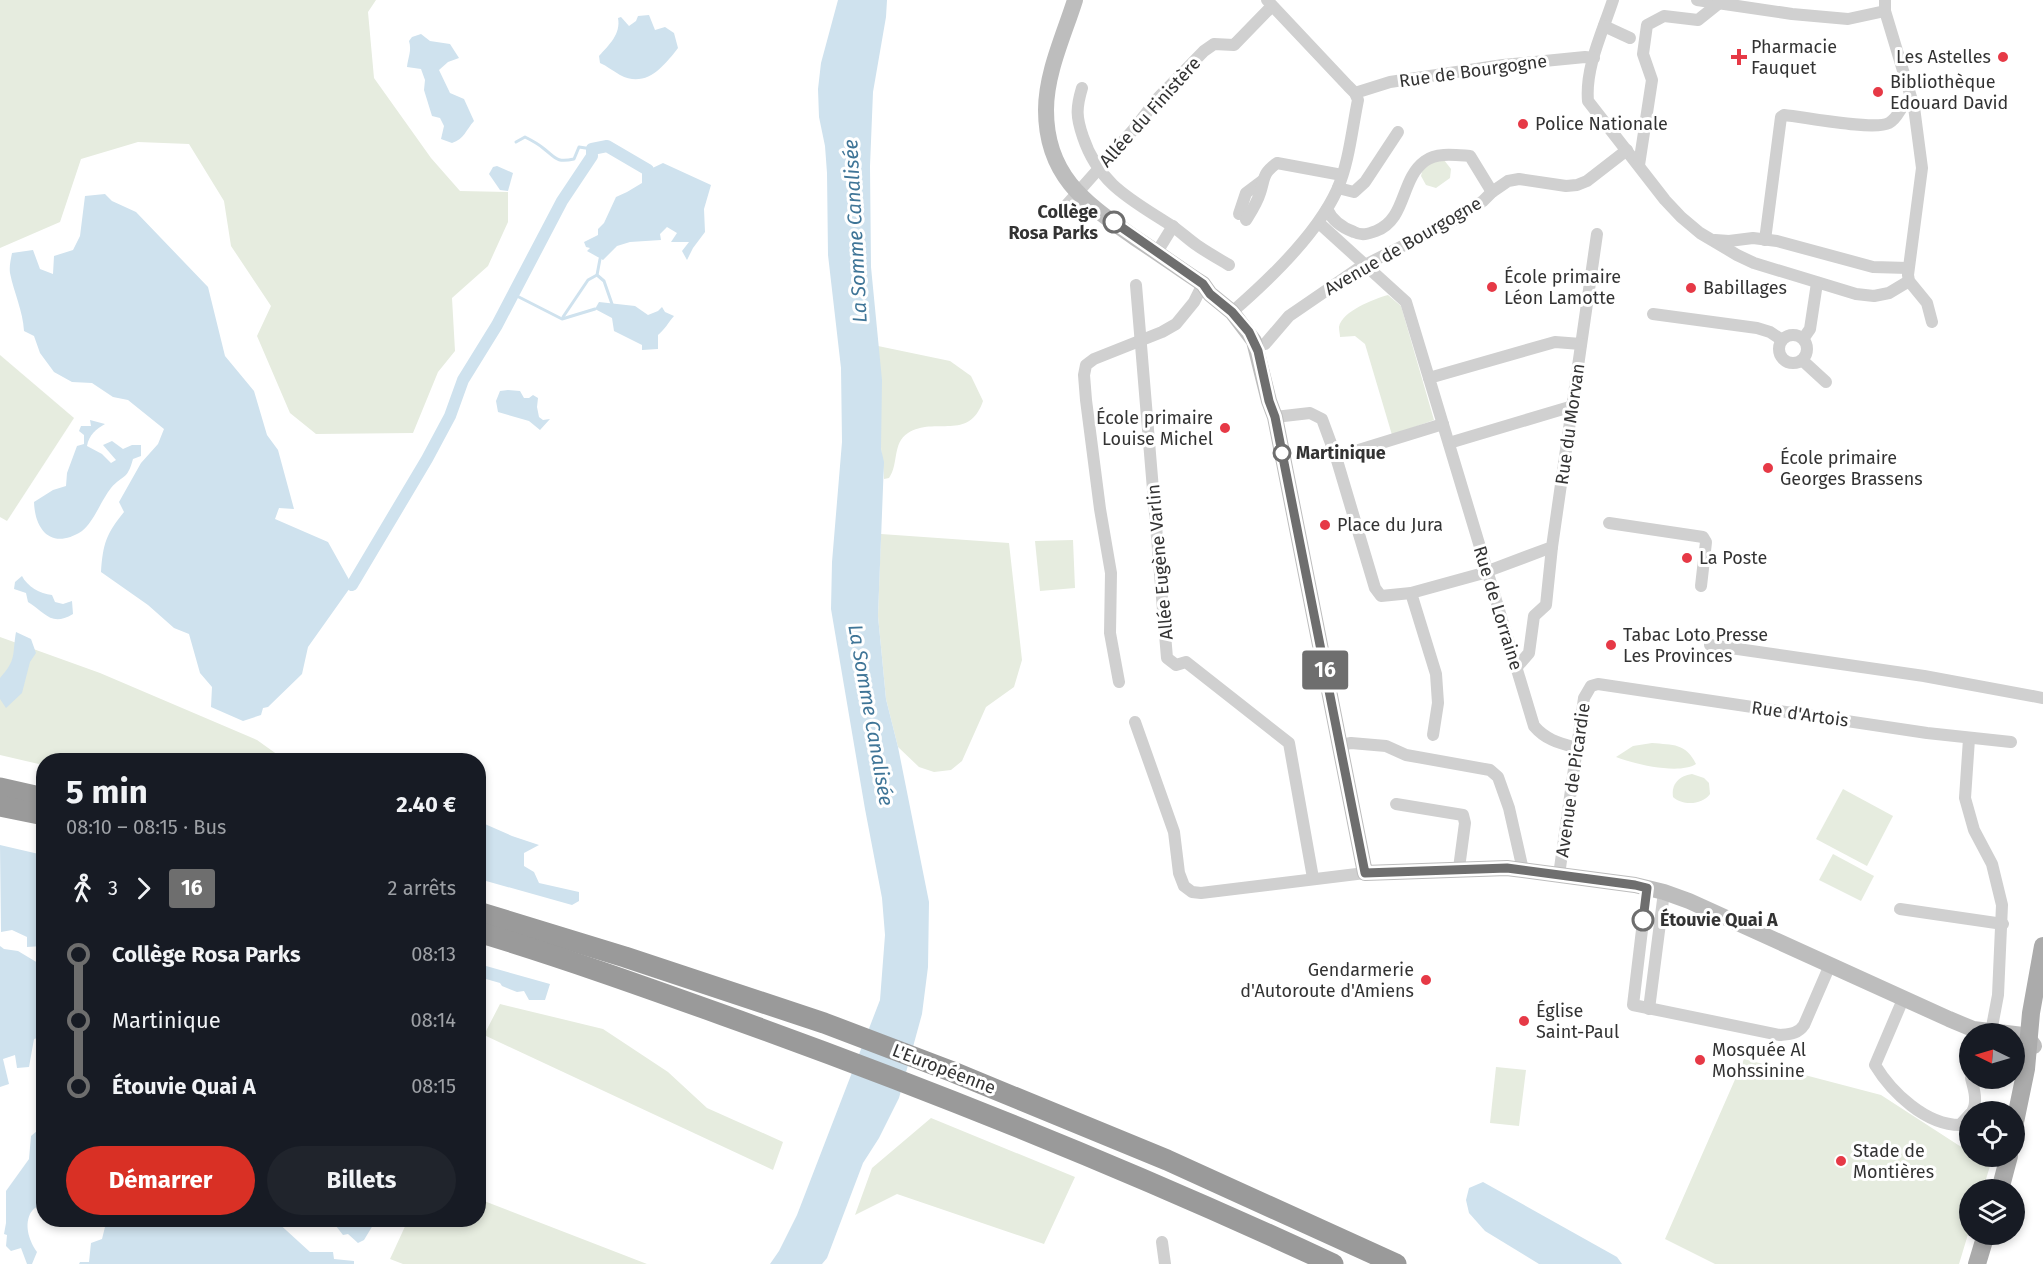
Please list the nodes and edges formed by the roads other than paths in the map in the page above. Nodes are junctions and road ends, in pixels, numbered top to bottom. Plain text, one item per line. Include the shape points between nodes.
1 (1075, 0) edge
2 (1613, 0) edge
3 (1697, 0) edge
4 (1269, 3) edge
5 (1718, 4) junction
6 (1885, 5) edge
7 (1604, 26) junction
8 (1630, 38) dead end
9 (1593, 58) junction
10 (1082, 88) dead end
11 (1355, 93) junction
12 (1911, 99) junction
13 (1915, 116) junction
14 (1895, 118) junction
15 (1398, 132) dead end
16 (1627, 150) junction
17 (1639, 165) junction
18 (1098, 170) junction
19 (1342, 175) junction
20 (1338, 188) junction
21 (1078, 192) junction
22 (1492, 192) junction
23 (1063, 209) dead end
24 (1327, 209) junction
25 (1242, 217) dead end
26 (1319, 223) junction
27 (1173, 226) junction
28 (1597, 234) dead end
29 (1713, 240) junction
30 (1765, 240) junction
31 (1156, 252) junction
32 (1366, 264) junction
33 (1229, 265) dead end
34 (1908, 268) junction
35 (1909, 281) junction
36 (1816, 283) junction
37 (1203, 284) junction
38 (1136, 285) dead end
39 (1235, 309) junction
40 (1653, 314) dead end
41 (1932, 322) dead end
42 (1253, 330) junction
43 (1142, 339) junction
44 (1803, 339) junction
45 (1782, 340) junction
46 (1265, 344) junction
47 (1581, 344) junction
48 (1802, 360) junction
49 (1429, 378) junction
50 (1826, 382) dead end
51 (1573, 406) junction
52 (1275, 414) junction
53 (1443, 424) junction
54 (1449, 443) junction
55 (1336, 457) junction
56 (1609, 523) dead end
57 (1552, 547) junction
58 (1488, 571) junction
59 (1701, 585) dead end
60 (1411, 593) junction
61 (1710, 645) dead end
62 (1516, 668) junction
63 (1119, 682) dead end
64 (1591, 686) joint
65 (2043, 698) edge
66 (1135, 722) dead end
67 (1433, 735) dead end
68 (1969, 739) junction
69 (2011, 742) dead end
70 (1340, 745) junction
71 (1577, 748) junction
72 (0, 788) edge
73 (36, 796) edge
74 (1396, 804) dead end
75 (0, 806) edge
76 (36, 813) edge
77 (1459, 868) junction
78 (1523, 870) junction
79 (1365, 873) junction
80 (1559, 874) junction
81 (1312, 878) junction
82 (1647, 888) junction
83 (1664, 892) junction
84 (1900, 909) dead end
85 (486, 914) edge
86 (2003, 924) junction
87 (486, 935) edge
88 (2043, 946) edge
89 (1830, 965) junction
90 (1904, 997) junction
91 (2043, 1007) edge
92 (1649, 1009) junction
93 (1960, 1023) edge
94 (1994, 1023) edge
95 (2026, 1045) edge
96 (2019, 1101) edge
97 (1959, 1125) edge
98 (1162, 1242) dead end
99 (1983, 1245) edge
100 (1165, 1264) edge
101 (1333, 1264) edge
102 (1396, 1264) edge
103 (1977, 1264) edge

1 - 21 street via 1051,74 1046,108 1056,163
2 - 7 street
3 - 5 street
4 - 11 street
4 - 18 street, Allée du Finistère via 1234,45 1214,44 1204,51 1158,98
5 - 6 street via 1848,19
5 - 17 street via 1698,20 1664,16 1647,25 1643,54 1652,80
6 - 12 street
7 - 8 street
7 - 9 street
9 - 11 street, Rue de Bourgogne via 1503,65 1390,82
9 - 16 street via 1588,100
10 - 18 street via 1076,107 1089,155
11 - 19 street via 1358,100
12 - 13 street
12 - 14 street via 1902,104
13 - 14 street
13 - 34 street via 1922,168
14 - 30 street via 1887,124 1870,126 1781,117
15 - 20 street via 1365,182 1354,192
16 - 17 street
16 - 22 street, Avenue de Bourgogne via 1577,185 1519,179
17 - 29 street via 1681,217
18 - 21 street, Allée du Finistère
18 - 27 street via 1113,185
19 - 20 street
19 - 25 street via 1277,163 1246,193
20 - 24 street
21 - 23 street, Allée du Finistère
21 - 31 street
22 - 24 street via 1470,156 1440,156 1421,165 1394,219 1380,230 1359,235 1331,217
22 - 32 street, Avenue de Bourgogne via 1454,220
24 - 26 street
26 - 32 street, Rue de Lorraine
26 - 39 street
27 - 31 street
27 - 33 street
28 - 47 street, Rue du Morvan
29 - 30 street
29 - 36 street via 1754,263
30 - 34 street via 1873,267
31 - 37 street
32 - 46 street, Avenue de Bourgogne via 1289,316
32 - 49 street, Rue de Lorraine via 1406,302
34 - 35 street
35 - 36 street via 1889,293 1874,296
35 - 41 street via 1926,303
36 - 44 street via 1810,329
37 - 39 street via 1210,294
37 - 43 street via 1176,324
38 - 43 street, Allée Eugène Varlin
39 - 42 street
40 - 45 street via 1757,328
42 - 46 street
42 - 52 street
43 - 63 street via 1094,359 1086,365 1084,375 1111,573 1110,633
43 - 81 street, Allée Eugène Varlin via 1167,658 1176,665 1186,662 1289,743
44 - 45 street via 1790,334
44 - 48 street via 1807,349
45 - 48 street via 1778,347 1782,358 1794,363
46 - 52 street
47 - 49 street via 1556,342
47 - 51 street, Rue du Morvan
48 - 50 street
49 - 53 street, Rue de Lorraine
51 - 54 street
51 - 57 street, Rue du Morvan
52 - 55 street via 1310,413 1322,419
52 - 70 street
53 - 54 street, Rue de Lorraine
53 - 55 street
54 - 58 street, Rue de Lorraine
55 - 60 street via 1375,588 1381,596
56 - 59 street via 1703,537 1706,542
57 - 58 street
57 - 62 street, Rue du Morvan via 1545,605 1534,616 1529,653
58 - 60 street
58 - 62 street, Rue de Lorraine
60 - 67 street via 1436,674 1438,703
61 - 65 street via 1924,676
62 - 71 street, Rue de Lorraine via 1534,726 1542,736
64 - 68 street, Rue d'Artois
64 - 71 street, Avenue de Picardie via 1584,698
66 - 81 street via 1174,832 1184,886 1201,893
68 - 69 street, Rue d'Artois
68 - 86 street via 1965,798 1974,830 1992,864
70 - 78 street via 1386,746 1406,755 1490,770 1498,777 1509,808
70 - 79 street
71 - 80 street, Avenue de Picardie
72 - 73 highway
74 - 77 street via 1463,815
75 - 76 highway
77 - 78 street
77 - 79 street
78 - 80 street
79 - 81 street
80 - 82 street
82 - 83 street
82 - 92 street via 1633,1005
83 - 89 street
83 - 92 street
84 - 86 street
85 - 102 highway, L'Européenne via 824,1023 953,1072 1167,1160
86 - 94 street
87 - 101 highway, L'Européenne via 944,1096
88 - 95 main road
89 - 90 street
89 - 92 street via 1804,1025 1790,1034
90 - 93 street
90 - 97 street via 1875,1065 1898,1095 1920,1112
91 - 95 main road
95 - 96 main road
98 - 100 street
99 - 103 main road

